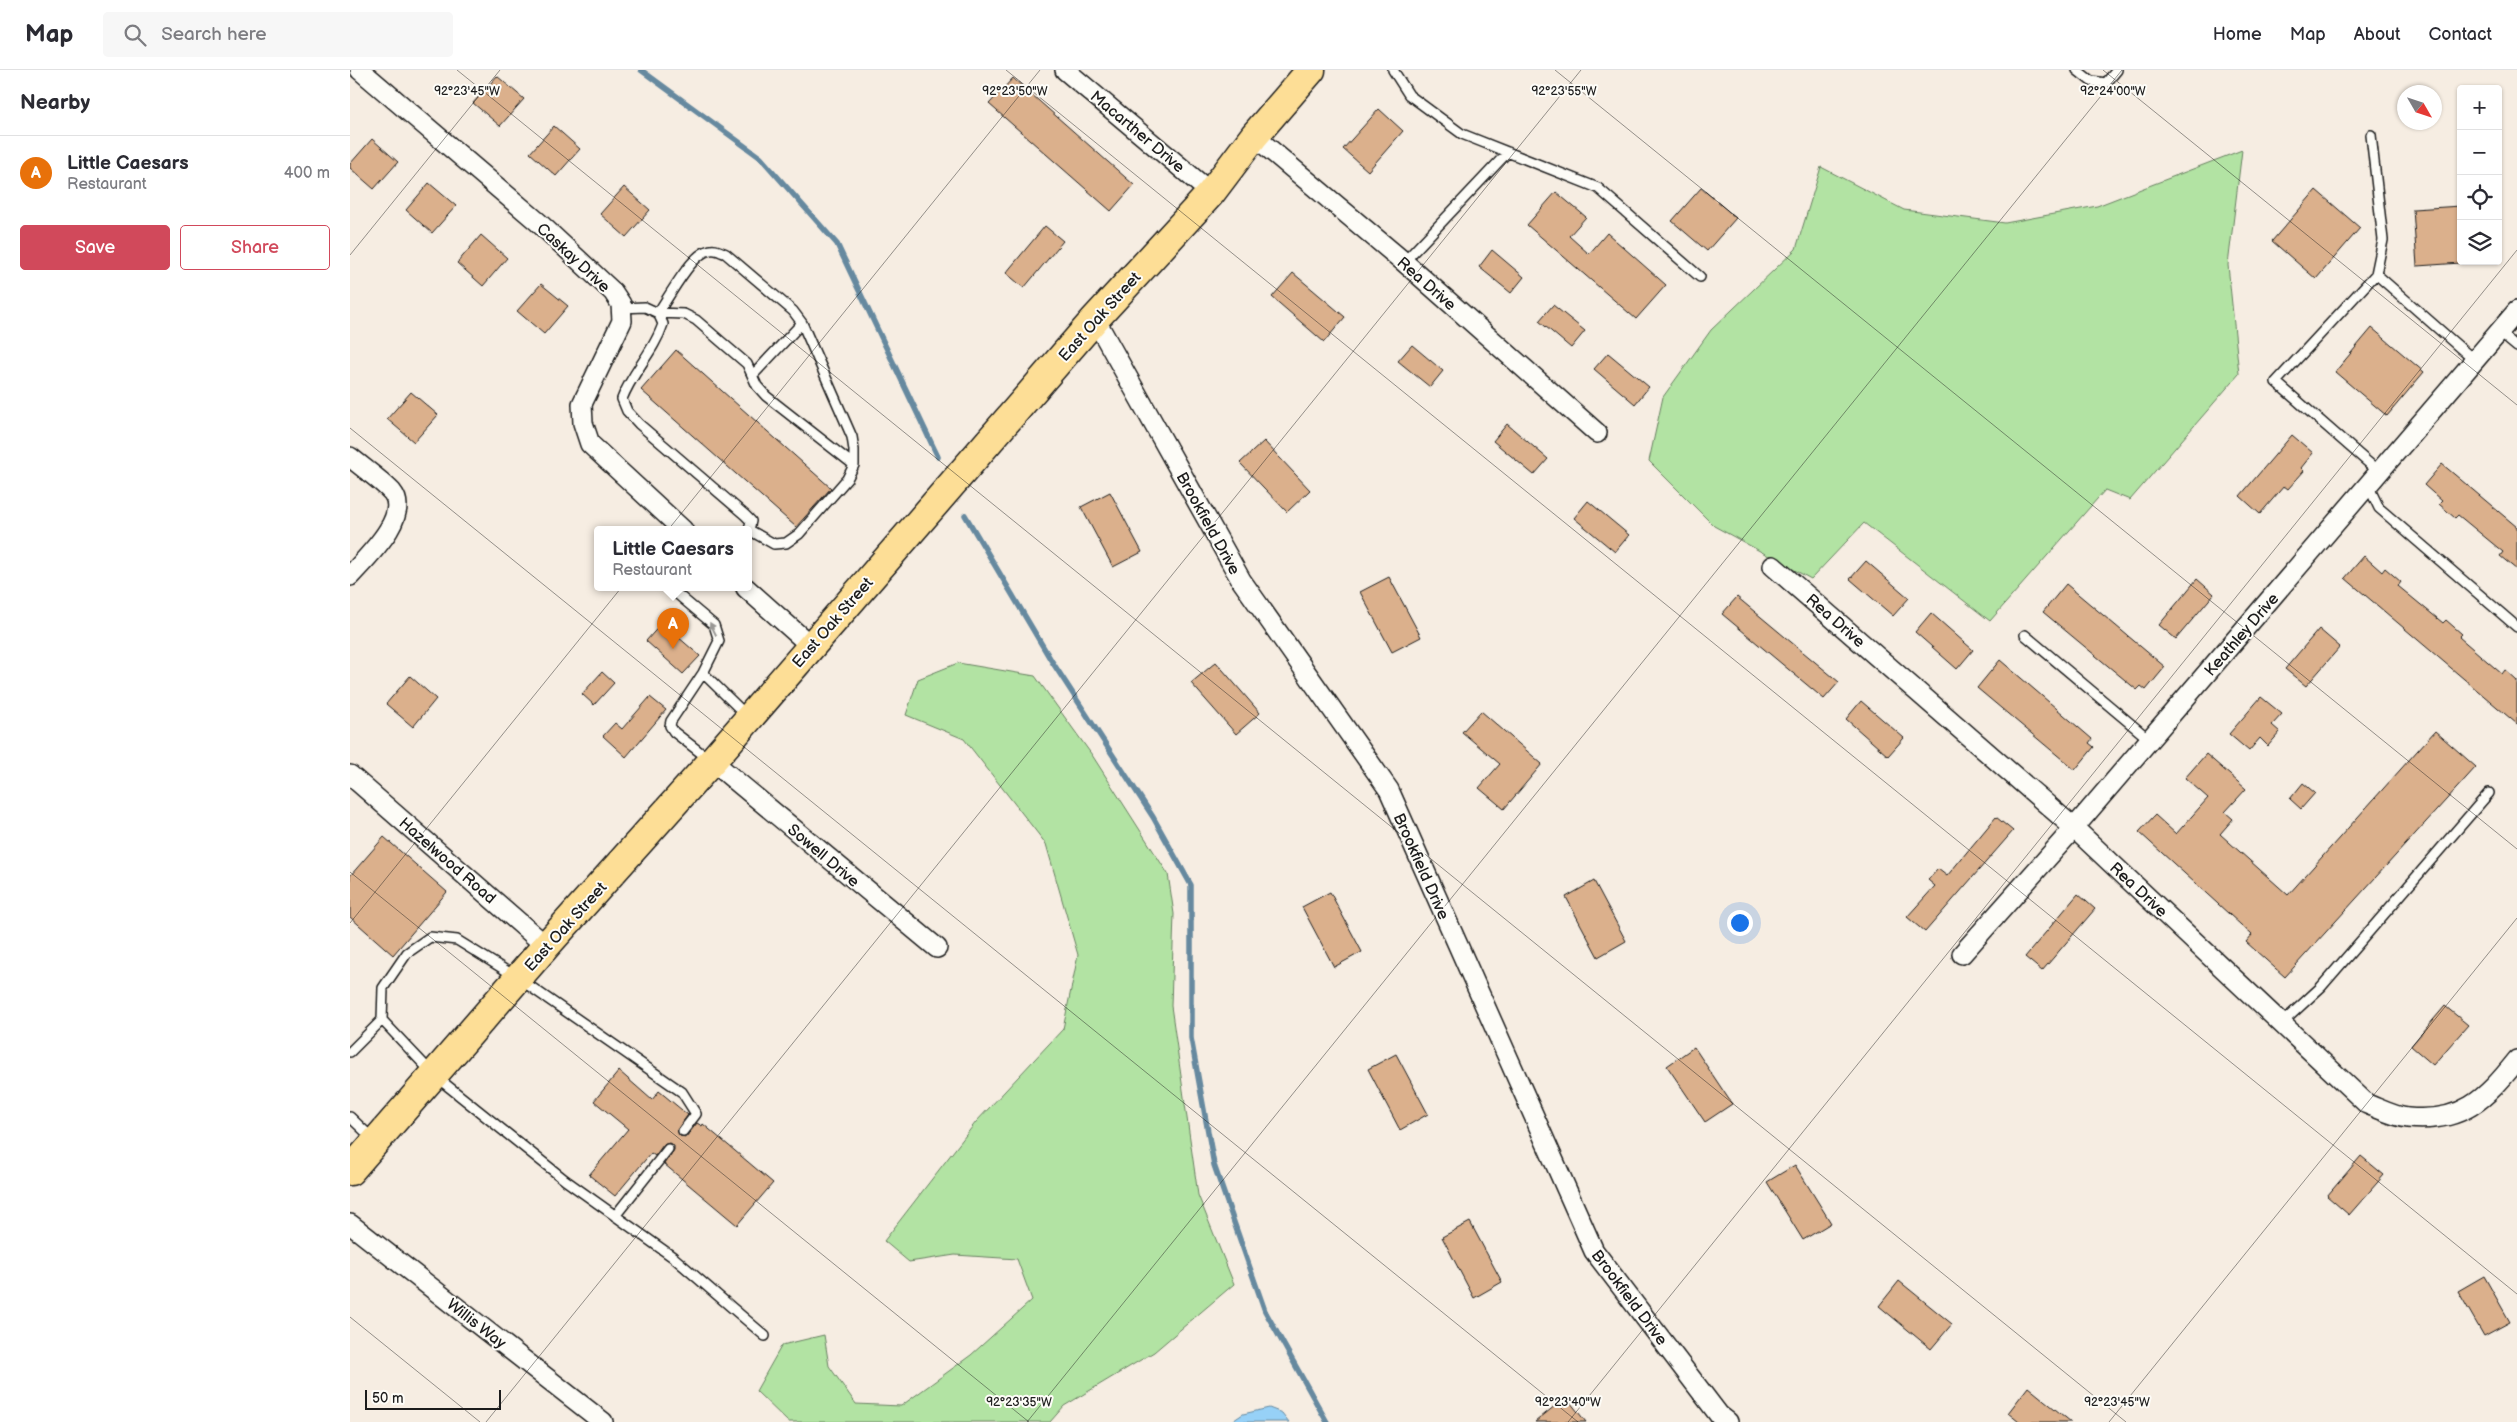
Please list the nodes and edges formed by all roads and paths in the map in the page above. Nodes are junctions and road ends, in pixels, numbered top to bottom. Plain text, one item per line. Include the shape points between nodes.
1 (360, 70) edge
2 (1065, 70) edge
3 (1312, 70) edge
4 (1393, 70) edge
5 (2077, 70) edge
6 (2117, 70) edge
7 (2371, 135) dead end
8 (1254, 136) junction
9 (1508, 152) junction
10 (1211, 193) junction
11 (1404, 262) junction
12 (2376, 274) junction
13 (1700, 277) dead end
14 (621, 308) junction
15 (2517, 311) edge
16 (658, 313) junction
17 (1095, 319) junction
18 (802, 322) junction
19 (2499, 332) junction
20 (2517, 347) edge
21 (2475, 360) junction
22 (753, 375) junction
23 (1598, 433) dead end
24 (350, 457) edge
25 (854, 465) junction
26 (2374, 479) junction
27 (679, 526) edge
28 (750, 526) edge
29 (752, 534) edge
30 (1773, 566) dead end
31 (350, 576) edge
32 (674, 591) edge
33 (749, 591) edge
34 (2517, 627) edge
35 (2025, 635) dead end
36 (811, 646) junction
37 (703, 673) junction
38 (749, 718) junction
39 (2150, 740) junction
40 (712, 761) junction
41 (350, 775) edge
42 (2489, 792) dead end
43 (2074, 828) junction
44 (546, 946) junction
45 (937, 948) dead end
46 (1962, 954) dead end
47 (518, 978) junction
48 (382, 1020) junction
49 (2282, 1023) junction
50 (350, 1052) edge
51 (2517, 1060) edge
52 (434, 1074) junction
53 (350, 1117) edge
54 (683, 1131) dead end
55 (376, 1141) junction
56 (668, 1148) dead end
57 (350, 1171) edge
58 (615, 1216) junction
59 (350, 1224) edge
60 (765, 1336) dead end
61 (603, 1422) edge
62 (1728, 1422) edge

1 - 14 street, Caskay Drive via 538,222 613,292
2 - 10 street, Macarther Drive
3 - 8 highway, East Oak Street
4 - 9 lane via 1409,95 1462,134
5 - 6 lane via 2091,81 2106,83
7 - 12 lane via 2383,240
8 - 10 highway, East Oak Street
8 - 11 street, Rea Drive
9 - 11 lane
9 - 13 lane via 1598,188
10 - 17 highway, East Oak Street
11 - 23 street, Rea Drive
12 - 21 lane
12 - 26 lane via 2276,382
14 - 16 lane via 645,307
14 - 27 street, Caskay Drive via 622,321 582,404 583,423 590,444
15 - 19 street, Keathley Drive
16 - 18 lane via 695,260 706,251 716,249 726,254
16 - 22 lane via 684,314 696,320 747,364
16 - 28 lane via 663,324 657,342 627,384 622,399 627,411 745,515
17 - 36 highway, East Oak Street
17 - 62 street, Brookfield Drive via 1242,580 1389,790 1594,1251 1719,1415
18 - 22 lane
18 - 25 lane via 852,437
19 - 20 lane
19 - 21 street, Keathley Drive
21 - 26 street, Keathley Drive
22 - 25 lane via 766,396
24 - 31 street via 393,493 397,510 386,535
25 - 29 lane via 847,479 799,534 786,543 774,544
26 - 34 lane via 2379,508
26 - 39 street, Keathley Drive
30 - 43 street, Rea Drive
37 -> 32 lane via 718,641 714,625
33 - 36 street
35 - 39 lane
36 - 38 highway, East Oak Street
37 - 38 lane
37 - 40 lane via 670,726
38 - 40 highway, East Oak Street
39 - 43 street, Keathley Drive
40 - 44 highway, East Oak Street
40 - 45 street, Sowell Drive
41 - 44 street, Hazelwood Road
42 - 49 lane via 2321,987
43 - 46 street, Keathley Drive
43 - 49 street, Rea Drive
44 - 47 highway, East Oak Street
47 - 48 lane via 457,940 430,937 407,953 383,988
47 - 52 highway, East Oak Street
47 - 54 lane via 682,1092 696,1114
48 - 50 lane
48 - 52 lane
49 - 51 street, Rea Drive via 2367,1104 2407,1118 2455,1115 2491,1092
52 - 55 highway, East Oak Street
52 - 58 lane via 565,1180
53 - 55 lane
55 - 57 highway, East Oak Street
56 - 58 lane
58 - 60 lane via 673,1258
59 - 61 street, Willis Way

